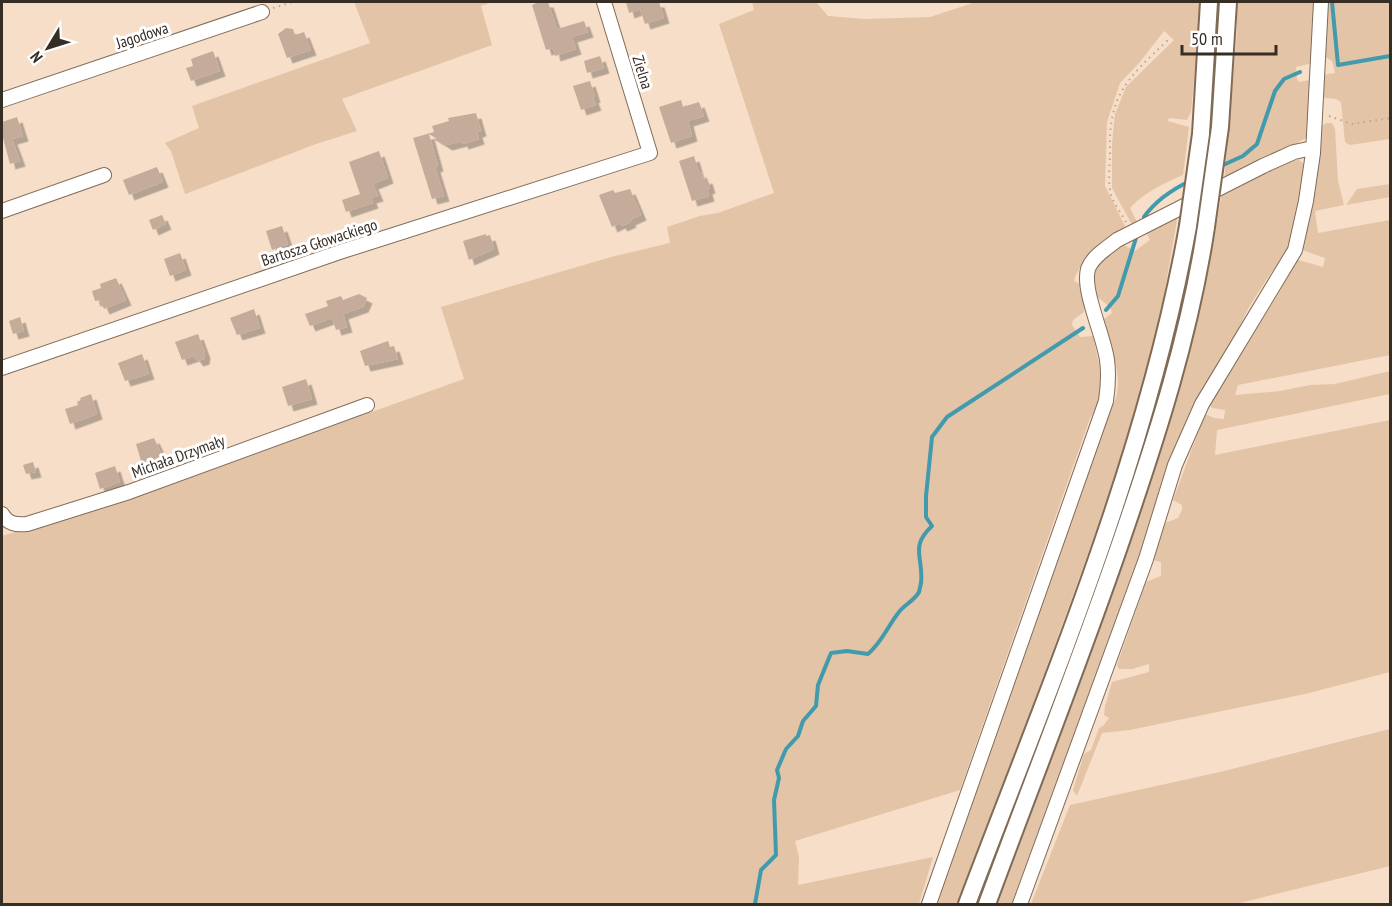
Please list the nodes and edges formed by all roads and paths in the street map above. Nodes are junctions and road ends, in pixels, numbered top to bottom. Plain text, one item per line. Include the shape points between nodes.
1 (293, 2) edge
2 (604, 2) edge
3 (1209, 2) edge
4 (1228, 2) edge
5 (1321, 2) edge
6 (262, 12) joint
7 (1168, 40) dead end
8 (2, 100) edge
9 (1315, 111) junction
10 (1390, 118) edge
11 (1313, 148) junction
12 (650, 153) joint
13 (104, 176) dead end
14 (2, 211) edge
15 (1131, 233) junction
16 (2, 368) edge
17 (367, 405) dead end
18 (2, 514) edge
19 (929, 904) edge
20 (967, 904) edge
21 (987, 904) edge
22 (1020, 904) edge

1 - 6 path
2 - 12 street, Zielna
3 - 20 main road, bridge via 1201,134 1176,293 1162,348 1119,491
4 - 21 main road, bridge via 1220,127 1206,227 1180,353 1137,496
5 - 9 street
6 - 8 street, Jagodowa
7 - 15 path via 1122,88 1110,121 1110,191
9 - 10 path via 1352,124
9 - 11 street
11 - 15 street via 1263,166
11 - 22 street via 1295,250 1202,404 1175,465 1146,559
12 - 16 street, Bartosza Głowackiego via 333,254
13 - 14 street
15 - 19 street via 1097,256 1089,268 1086,282 1107,358 1106,401
17 - 18 street, Michała Drzymały via 129,492 27,524 10,523

